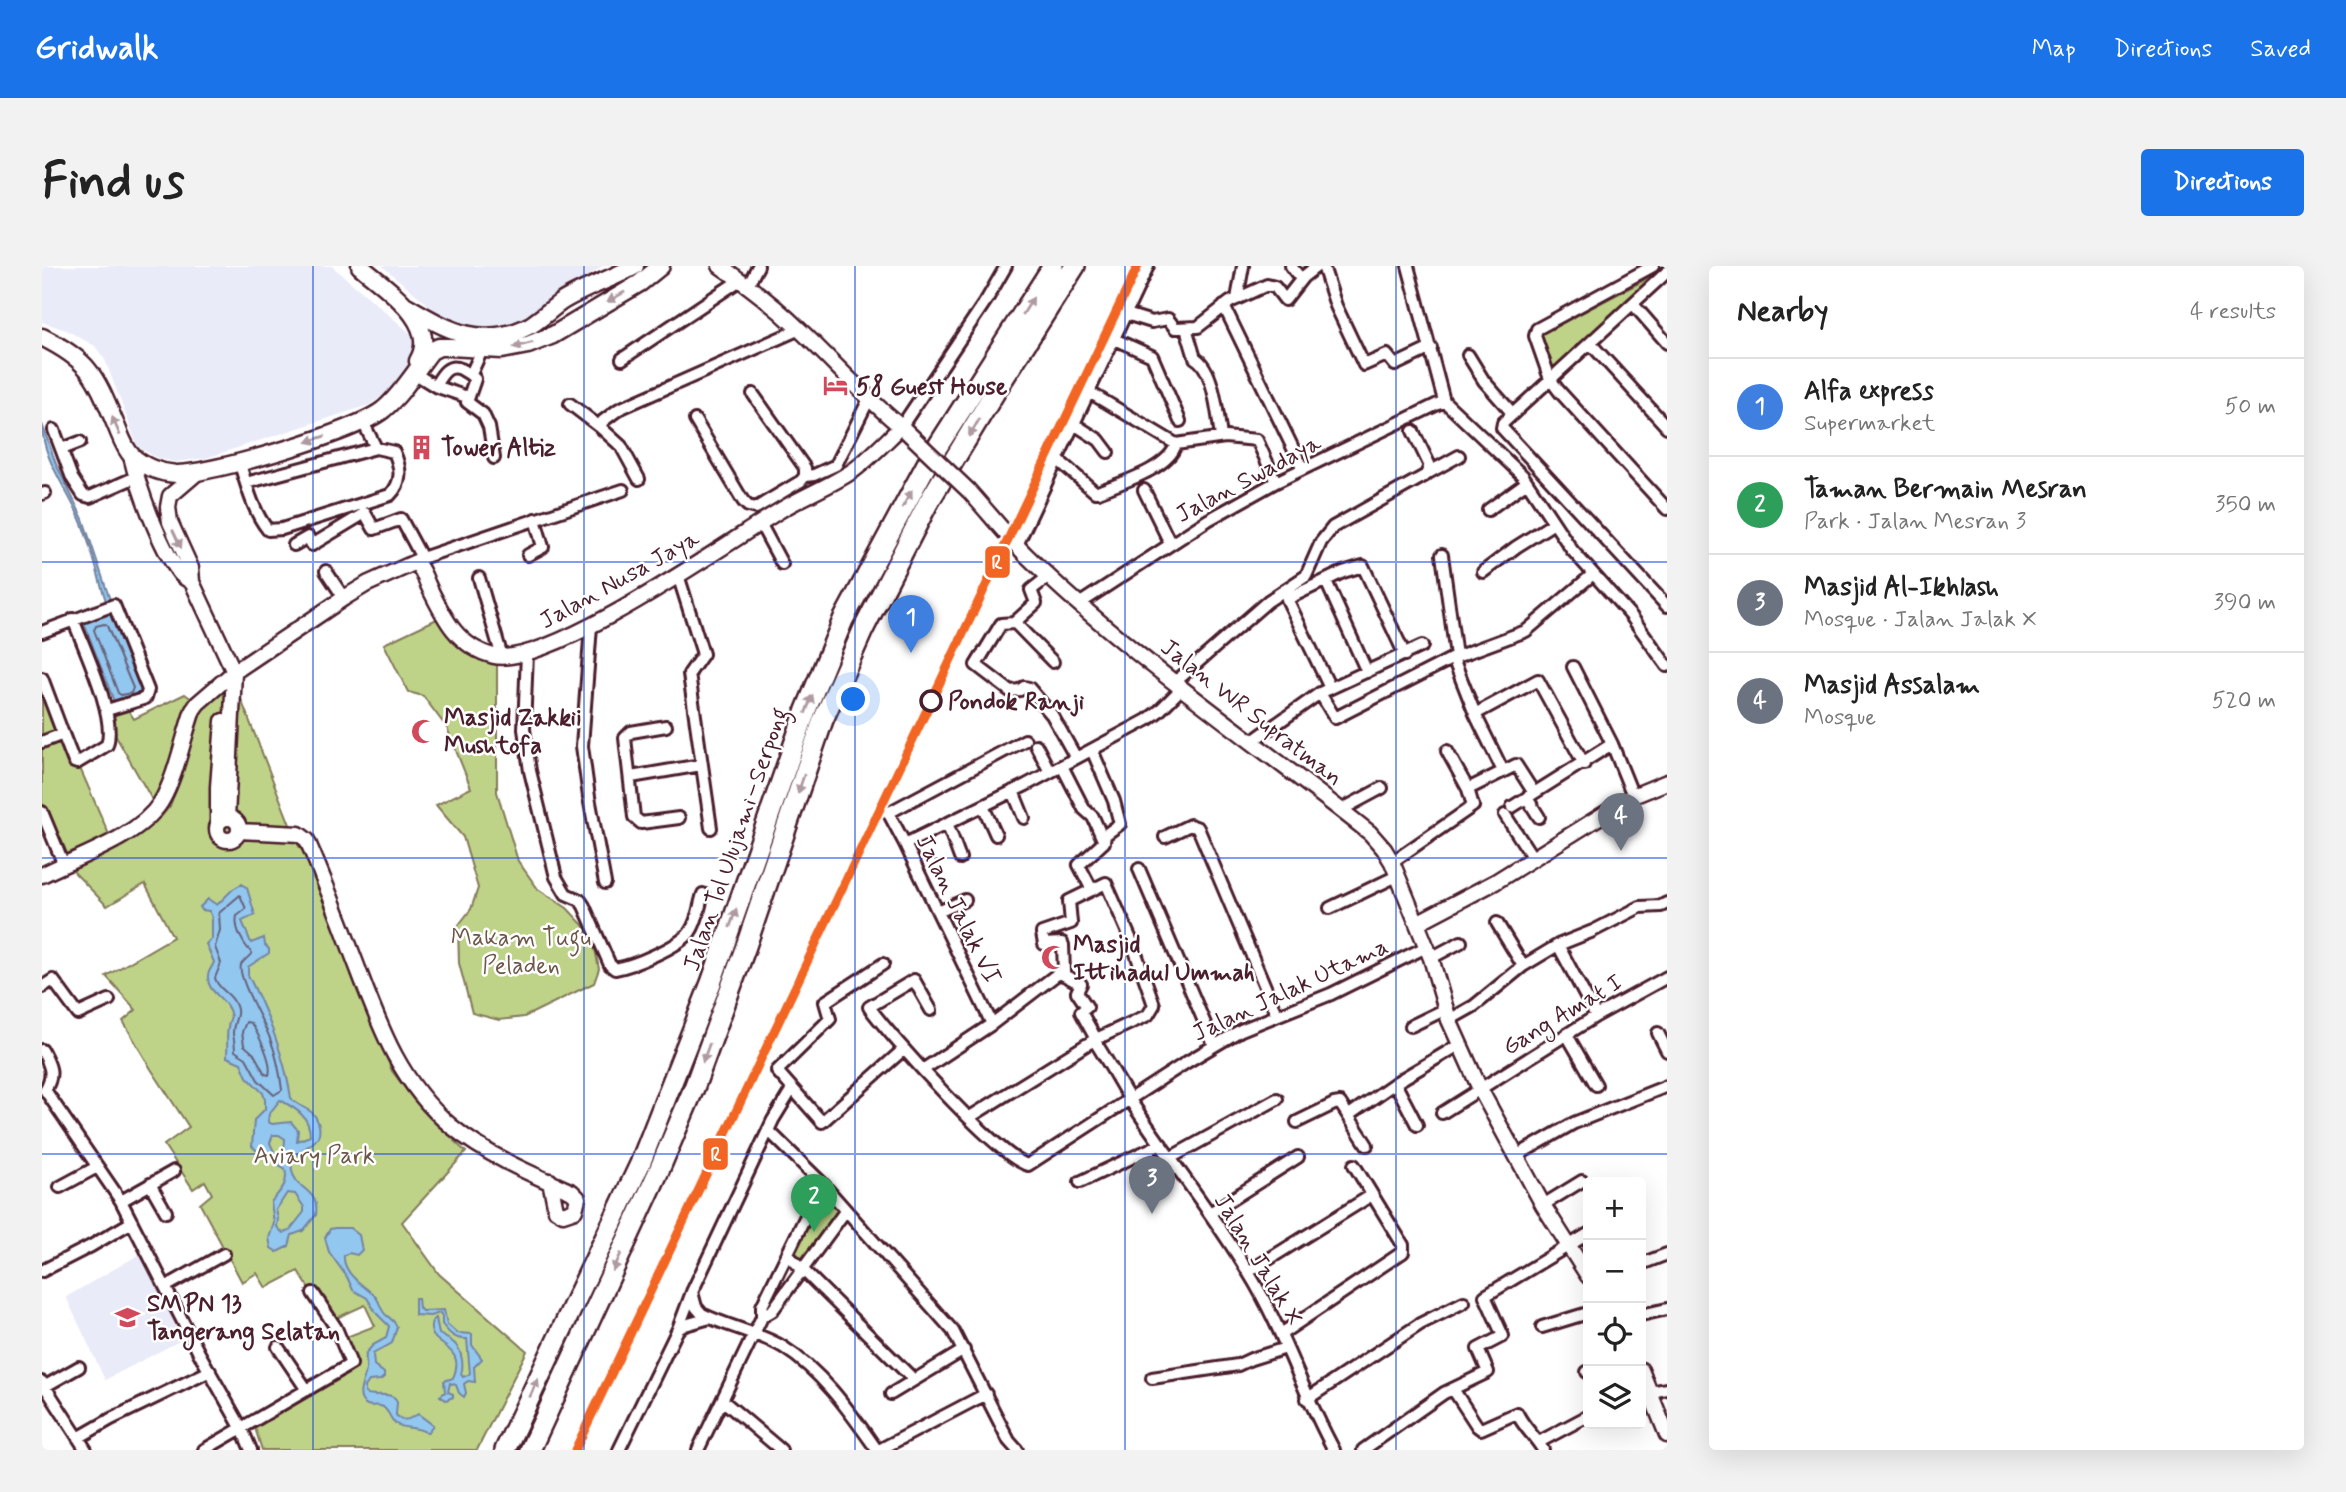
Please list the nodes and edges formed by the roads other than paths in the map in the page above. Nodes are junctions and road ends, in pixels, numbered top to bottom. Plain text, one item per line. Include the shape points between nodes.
1 (360, 266) edge
2 (635, 266) edge
3 (661, 266) edge
4 (720, 266) edge
5 (758, 266) edge
6 (1006, 266) edge
7 (1053, 266) edge
8 (1075, 266) edge
9 (1148, 266) edge
10 (1243, 266) edge
11 (1291, 266) edge
12 (1317, 266) edge
13 (1323, 266) edge
14 (1408, 266) edge
15 (1653, 266) edge
16 (1667, 272) edge
17 (1301, 279) junction
18 (744, 283) junction
19 (1237, 299) junction
20 (563, 301) junction
21 (405, 304) junction
22 (1633, 304) junction
23 (1224, 306) junction
24 (1126, 314) junction
25 (575, 321) junction
26 (1185, 328) junction
27 (800, 330) junction
28 (42, 337) edge
29 (1114, 340) junction
30 (1590, 343) junction
31 (1667, 343) edge
32 (1431, 348) junction
33 (482, 350) junction
34 (1468, 355) dead end
35 (622, 359) dead end
36 (415, 371) junction
37 (471, 374) junction
38 (1550, 379) junction
39 (437, 382) junction
40 (1089, 392) junction
41 (753, 394) dead end
42 (467, 397) junction
43 (869, 399) junction
44 (1444, 401) junction
45 (570, 404) dead end
46 (1513, 414) junction
47 (695, 421) dead end
48 (1180, 421) dead end
49 (363, 422) junction
50 (1074, 424) junction
51 (600, 426) junction
52 (1667, 426) edge
53 (903, 429) junction
54 (54, 430) dead end
55 (1413, 431) dead end
56 (1221, 437) junction
57 (80, 442) dead end
58 (1176, 444) junction
59 (376, 448) junction
60 (62, 449) junction
61 (1108, 452) dead end
62 (131, 456) junction
63 (1459, 456) dead end
64 (494, 458) dead end
65 (1057, 459) junction
66 (239, 461) junction
67 (1303, 469) junction
68 (198, 472) junction
69 (1428, 473) junction
70 (805, 475) junction
71 (136, 477) junction
72 (639, 479) dead end
73 (1276, 482) junction
74 (1527, 482) junction
75 (246, 483) junction
76 (623, 490) dead end
77 (1144, 490) dead end
78 (170, 496) junction
79 (145, 501) junction
80 (1667, 509) edge
81 (1488, 510) dead end
82 (536, 519) junction
83 (760, 523) junction
84 (1554, 523) junction
85 (1170, 543) junction
86 (294, 545) dead end
87 (1017, 545) junction
88 (528, 555) dead end
89 (1443, 555) dead end
90 (419, 560) junction
91 (782, 564) dead end
92 (326, 571) dead end
93 (1483, 572) dead end
94 (678, 575) junction
95 (1592, 575) junction
96 (1049, 576) junction
97 (479, 578) dead end
98 (1326, 581) junction
99 (192, 582) junction
100 (344, 598) junction
101 (1079, 604) junction
102 (1667, 606) edge
103 (74, 619) junction
104 (1015, 623) junction
105 (591, 626) junction
106 (42, 632) edge
107 (1422, 646) dead end
108 (527, 653) junction
109 (1405, 656) junction
110 (502, 657) junction
111 (1455, 657) junction
112 (1053, 662) dead end
113 (1667, 666) edge
114 (1573, 667) dead end
115 (234, 672) junction
116 (1367, 672) junction
117 (42, 678) edge
118 (1178, 686) junction
119 (1325, 691) junction
120 (107, 710) junction
121 (1475, 714) junction
122 (666, 726) dead end
123 (63, 734) junction
124 (1025, 740) dead end
125 (42, 742) edge
126 (1251, 742) junction
127 (1612, 744) junction
128 (1036, 746) dead end
129 (1091, 750) junction
130 (1447, 751) dead end
131 (1076, 758) junction
132 (1584, 764) junction
133 (701, 765) junction
134 (1062, 765) junction
135 (1503, 771) junction
136 (1050, 772) junction
137 (631, 777) junction
138 (1667, 782) edge
139 (1382, 788) dead end
140 (1468, 789) junction
141 (1013, 791) junction
142 (1530, 795) junction
143 (1633, 796) junction
144 (983, 806) junction
145 (1341, 810) junction
146 (42, 812) edge
147 (1539, 817) dead end
148 (679, 818) dead end
149 (1024, 818) dead end
150 (947, 823) junction
151 (711, 828) dead end
152 (996, 835) dead end
153 (1165, 836) dead end
154 (1104, 842) junction
155 (905, 844) junction
156 (960, 858) dead end
157 (1533, 858) junction
158 (64, 865) junction
159 (1139, 869) dead end
160 (1394, 869) junction
161 (42, 875) edge
162 (605, 883) dead end
163 (1092, 890) junction
164 (703, 894) dead end
165 (965, 900) dead end
166 (1665, 907) edge
167 (1330, 908) dead end
168 (938, 912) junction
169 (1417, 923) junction
170 (1497, 923) dead end
171 (1461, 942) dead end
172 (1558, 945) junction
173 (1429, 953) junction
174 (883, 964) dead end
175 (1523, 966) junction
176 (1056, 976) junction
177 (1667, 977) edge
178 (42, 987) edge
179 (109, 1000) dead end
180 (931, 1010) dead end
181 (1445, 1013) junction
182 (1277, 1016) junction
183 (1596, 1017) junction
184 (992, 1024) junction
185 (1411, 1026) dead end
186 (1658, 1033) dead end
187 (1567, 1035) junction
188 (1096, 1040) junction
189 (1214, 1045) junction
190 (1459, 1045) junction
191 (904, 1049) junction
192 (42, 1050) edge
193 (1667, 1051) edge
194 (924, 1069) junction
195 (1395, 1083) junction
196 (1596, 1085) dead end
197 (1667, 1086) edge
198 (792, 1089) junction
199 (1480, 1089) junction
200 (44, 1090) edge
201 (1276, 1099) dead end
202 (1131, 1100) junction
203 (1442, 1113) dead end
204 (1349, 1115) junction
205 (970, 1117) junction
206 (1297, 1122) dead end
207 (1418, 1125) dead end
208 (768, 1130) junction
209 (1161, 1144) junction
210 (1367, 1145) dead end
211 (1516, 1156) junction
212 (1298, 1157) dead end
213 (1170, 1158) junction
214 (1354, 1165) dead end
215 (97, 1167) junction
216 (174, 1171) dead end
217 (550, 1181) junction
218 (1582, 1181) dead end
219 (1080, 1182) dead end
220 (822, 1183) junction
221 (150, 1184) junction
222 (60, 1187) dead end
223 (568, 1190) junction
224 (1372, 1195) junction
225 (121, 1201) junction
226 (553, 1202) junction
227 (1543, 1205) junction
228 (846, 1210) junction
229 (166, 1212) dead end
230 (1210, 1213) junction
231 (132, 1222) junction
232 (1583, 1237) edge
233 (1568, 1245) junction
234 (224, 1254) dead end
235 (1667, 1254) edge
236 (788, 1255) junction
237 (1646, 1262) edge
238 (1583, 1268) edge
239 (802, 1269) junction
240 (42, 1270) edge
241 (1248, 1272) junction
242 (167, 1286) junction
243 (692, 1292) junction
244 (313, 1293) dead end
245 (1464, 1302) dead end
246 (1667, 1309) edge
247 (1646, 1314) edge
248 (1583, 1315) edge
249 (762, 1317) junction
250 (710, 1318) junction
251 (1542, 1327) dead end
252 (678, 1329) junction
253 (754, 1334) junction
254 (1281, 1334) junction
255 (278, 1347) dead end
256 (1286, 1348) junction
257 (964, 1350) junction
258 (79, 1367) dead end
259 (210, 1371) junction
260 (1152, 1378) dead end
261 (914, 1380) junction
262 (43, 1386) edge
263 (1453, 1389) junction
264 (1646, 1389) edge
265 (1667, 1389) edge
266 (307, 1391) junction
267 (891, 1394) dead end
268 (986, 1394) junction
269 (1307, 1399) junction
270 (722, 1400) junction
271 (1583, 1419) edge
272 (242, 1429) junction
273 (1667, 1435) edge
274 (78, 1438) junction
275 (1541, 1446) edge
276 (86, 1450) edge
277 (204, 1450) edge
278 (251, 1450) edge
279 (505, 1450) edge
280 (530, 1450) edge
281 (619, 1450) edge
282 (698, 1450) edge
283 (781, 1450) edge
284 (878, 1450) edge
285 (1016, 1450) edge
286 (1334, 1450) edge
287 (1363, 1450) edge

1 - 21 main road
2 - 20 main road
3 -> 25 main road
4 - 18 street, Jalan WR Supratman
5 - 18 street
6 - 53 street
279 -> 7 highway, Jalan Tol Ulujami–Serpong via 640,1164 843,620 929,460
8 -> 280 highway, Jalan Tol Ulujami–Serpong via 928,503 863,630 823,720 694,1088
9 - 24 street
10 - 19 street
11 - 17 street
12 - 17 street
13 - 32 street via 1364,365 1388,355 1395,365
14 - 32 street
15 - 38 street via 1537,330
16 - 22 street
17 - 19 street via 1285,300 1275,287 1267,285
18 - 27 street, Jalan WR Supratman
18 - 35 street
19 - 23 street
20 - 21 main road via 533,324 489,338 446,328
20 - 25 main road via 572,309
21 - 36 main road via 419,326 423,344
22 - 30 street
22 - 31 street
23 - 26 street via 1200,326
23 - 67 street
24 - 26 street via 1152,322 1168,319 1173,327
24 - 29 street
25 -> 33 main road via 528,345
26 - 56 street via 1213,393
27 - 43 street, Jalan WR Supratman
27 - 51 street via 619,409
62 -> 28 main road via 90,371 80,359
29 - 40 street
29 - 48 street via 1152,356
30 - 38 street
30 - 52 street
32 - 44 street
33 - 36 main road via 439,347
33 - 37 street
34 - 46 street
36 - 39 street
36 - 49 main road via 385,409
37 - 39 street via 456,367 444,371
37 - 42 street via 475,379
38 - 46 street
38 - 80 street
39 - 42 street
40 - 50 street
40 - 58 street
41 - 70 street via 805,468
42 - 64 street via 489,427
43 - 53 street, Jalan WR Supratman
43 - 70 street via 836,466
44 - 67 street, Jalan Swadaya
44 - 74 street
45 - 51 street
46 - 102 street via 1503,423 1504,432
47 - 70 street via 748,506 756,508
49 - 59 street
49 -> 66 main road
50 - 61 street via 1099,440
50 - 65 street
51 - 72 street via 621,446
53 - 83 street, Jalan Nusa Jaya via 854,470
53 - 87 street, Jalan WR Supratman, bridge via 970,491
54 - 60 street
55 - 69 street via 1429,464
56 - 58 street
56 - 73 street via 1257,440
57 - 60 street
58 - 65 street via 1173,454 1145,473 1098,492
59 - 75 street
59 - 75 street via 394,452 398,463 400,480 390,495 282,529 268,530 262,523
60 - 71 street via 83,495
62 - 68 main road via 163,472
62 - 71 street
63 - 69 street
65 - 87 street
66 - 68 main road
66 - 75 street
67 - 73 street, Jalan Swadaya
68 - 78 street
69 - 118 street via 1333,527 1325,534 1306,576 1268,601
71 - 79 street
73 - 85 street, Jalan Swadaya
74 - 81 street
74 - 84 street
76 - 82 street
77 - 85 street
78 - 79 street via 157,495
78 -> 99 street via 170,522 191,568
79 - 99 street via 180,575
82 - 88 street via 542,547
82 - 90 street
83 - 91 street
83 - 94 street, Jalan Nusa Jaya
84 - 93 street
84 - 95 street
85 - 101 street, Jalan Swadaya
86 - 90 street via 309,537 312,545 365,513 374,529 401,519
87 - 96 street, Jalan WR Supratman
89 - 111 street
90 - 100 street
90 - 110 street, Jalan Nusa Jaya via 451,629 470,646
92 - 100 street
94 - 105 street, Jalan Nusa Jaya
94 - 133 street via 703,654 689,674
95 - 111 street via 1525,631
95 - 113 street via 1631,616
96 - 101 street, Jalan WR Supratman
96 - 104 street via 1031,590 1037,602
97 - 110 street
98 - 109 street via 1363,566
98 - 116 street
98 - 119 street via 1287,598
99 - 115 street
100 - 115 street
101 - 118 street, Jalan WR Supratman
103 - 106 street
103 - 120 street
103 - 120 street via 109,606 118,615 148,690 143,699
104 - 112 street
104 - 131 street via 1000,624 976,666 1010,691 1029,688 1052,715
105 - 108 street, Jalan Nusa Jaya
105 - 162 street via 582,746
107 - 109 street
108 - 110 street, Jalan Nusa Jaya
108 - 164 street via 524,729 556,877 565,894 584,906 610,965 631,965 689,933
109 - 116 street
111 - 119 street via 1335,718
111 - 121 street
114 - 127 street
115 - 158 street via 193,710 167,788 154,810 119,837
115 - 217 street via 226,698 218,788 223,821 216,832 224,840 232,840 239,831 299,834 307,840 384,1034 406,1077 425,1101 479,1147
116 - 119 street
117 - 123 street
118 - 126 street, Jalan WR Supratman
118 - 129 street via 1147,720
119 - 126 street
120 - 123 street via 107,745 81,762 74,762
121 - 132 street via 1538,680
121 - 135 street
122 - 137 street via 627,734
123 - 125 street
124 - 155 street, Jalan Jalak VI via 889,813
126 - 145 street, Jalan WR Supratman
127 - 132 street
127 - 143 street
128 - 136 street
129 - 131 street
129 - 154 street via 1120,824 1105,835
130 - 140 street
131 - 134 street
132 - 142 street
133 - 137 street
133 - 151 street
134 - 136 street
134 - 154 street
135 - 140 street
135 - 142 street via 1519,766
136 - 141 street
137 - 148 street via 636,821
138 - 143 street
139 - 145 street
140 - 160 street via 1471,809
141 - 144 street
141 - 149 street
142 - 147 street
142 - 157 street via 1509,811
143 - 157 street
144 - 150 street
144 - 152 street
145 - 160 street, Jalan WR Supratman via 1370,833
146 - 158 street
150 - 155 street
150 - 156 street
153 - 182 street via 1190,825 1198,828
154 - 163 street via 1079,865
155 - 168 street, Jalan Jalak VI
157 - 169 street
158 - 161 street
159 - 189 street
160 - 167 street
160 - 169 street, Jalan WR Supratman
163 - 176 street via 1069,901 1072,923 1042,933 1044,944 1063,945 1064,970
163 - 188 street via 1106,883 1154,1005 1149,1015
165 - 168 street
166 - 172 street via 1640,906
168 - 184 street, Jalan Jalak VI
169 - 173 street, Jalan WR Supratman
170 - 175 street
171 - 173 street, Jalan Jalak Utama
172 - 175 street
172 - 183 street
173 - 181 street, Jalan WR Supratman
173 - 182 street, Jalan Jalak Utama
174 - 198 street via 825,1002 830,1019 777,1069
175 - 181 street via 1474,1006
176 - 184 street
176 - 188 street, Jalan Jalak X via 1081,984 1077,992 1087,1007 1081,1012
177 - 183 street, Gang Amat I
178 - 179 street via 52,980 78,1014
180 - 191 street via 914,980 869,1006
181 - 185 street
181 - 190 street, Jalan WR Supratman
182 - 189 street, Jalan Jalak Utama
183 - 187 street, Gang Amat I
184 - 194 street
186 - 193 street
187 - 196 street
187 - 199 street, Gang Amat I
188 - 202 street, Jalan Jalak X
188 - 205 street
189 - 202 street, Jalan Jalak Utama
190 - 195 street
190 - 199 street, Jalan WR Supratman
191 - 194 street
191 - 198 street via 822,1122
192 - 200 street via 51,1068 51,1080
194 - 205 street
195 - 204 street
195 - 207 street
197 - 211 street via 1574,1123
198 - 208 street
199 - 203 street, Gang Amat I
199 - 211 street, Jalan WR Supratman
200 - 215 street
201 - 213 street
202 - 205 street, Jalan Jalak Utama via 1028,1165 1002,1149
202 - 209 street, Jalan Jalak X
204 - 206 street via 1337,1103
204 - 210 street
208 - 220 street
208 - 243 street
209 - 213 street, Jalan Jalak X
209 - 219 street
211 - 227 street, Jalan WR Supratman
212 - 230 street
213 - 230 street, Jalan Jalak X
214 - 224 street
215 - 222 street
215 - 225 street
216 - 221 street
217 - 223 street
217 - 226 street
218 - 227 street
220 - 228 street
220 - 236 street
221 - 225 street
221 - 229 street
223 - 226 street via 560,1191
223 - 226 street via 578,1198 575,1210 563,1214
224 - 241 street
224 - 254 street via 1403,1252
225 - 231 street
227 - 233 street, Jalan WR Supratman
228 - 239 street
228 - 257 street via 953,1331
230 - 241 street, Jalan Jalak X
231 - 240 street
231 - 242 street
232 - 233 street
233 - 238 street, Jalan WR Supratman
233 - 263 street via 1485,1296 1503,1336 1478,1349 1488,1372
234 - 242 street
235 - 237 street
236 - 239 street
236 - 249 street via 762,1306
239 - 249 street via 772,1311
239 - 261 street
241 - 254 street, Jalan Jalak X
242 - 259 street
243 - 250 street via 696,1307
243 - 252 street
244 - 266 street via 336,1328 351,1364
245 - 269 street via 1420,1324
246 - 247 street
248 - 251 street
249 - 253 street
250 - 252 street
250 - 253 street
252 - 281 street
253 - 270 street
253 - 284 street via 806,1364 831,1388
254 - 256 street, Jalan Jalak X
255 - 266 street
256 - 260 street via 1238,1365
256 - 269 street, Jalan Jalak X
257 - 261 street
257 - 268 street
258 - 262 street
259 - 272 street
259 - 274 street
261 - 267 street
262 - 274 street
263 - 275 street via 1481,1429 1517,1413
263 - 287 street
264 - 265 street
264 - 273 street
266 - 272 street
268 - 284 street
268 - 285 street
269 - 286 street, Jalan Jalak X
270 - 282 street
270 - 283 street
271 - 275 street
272 - 277 street
272 - 278 street
274 - 276 street

